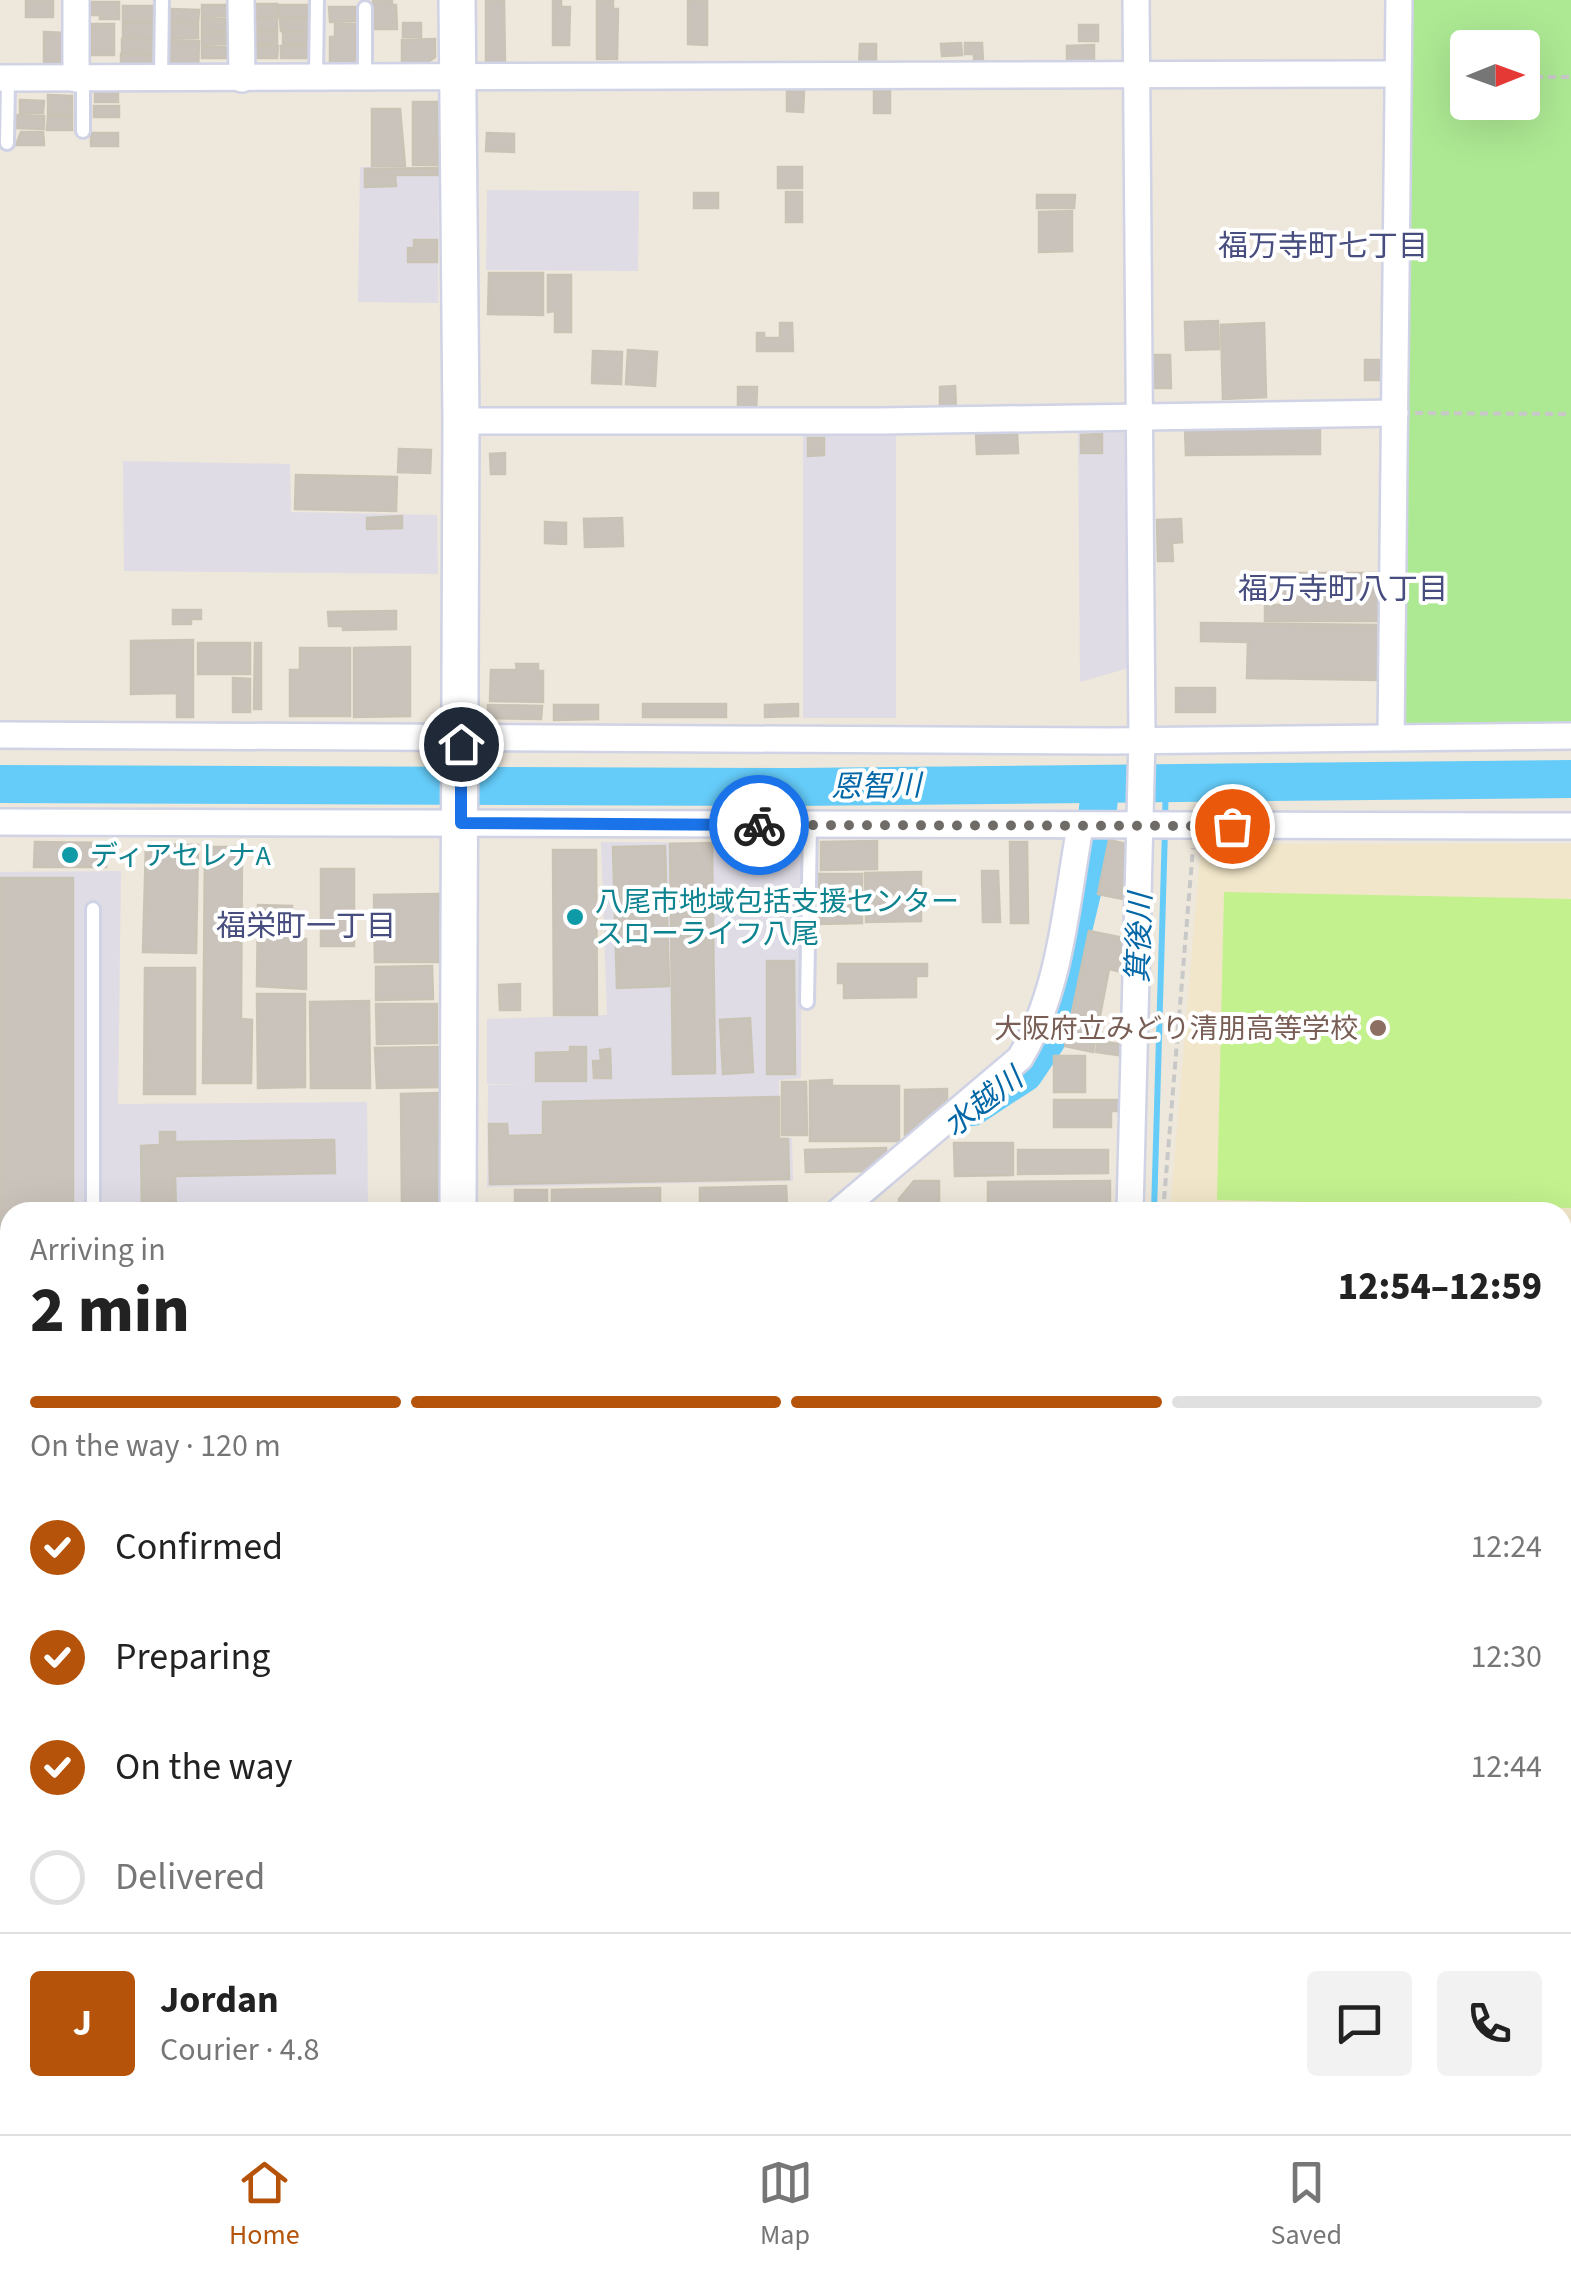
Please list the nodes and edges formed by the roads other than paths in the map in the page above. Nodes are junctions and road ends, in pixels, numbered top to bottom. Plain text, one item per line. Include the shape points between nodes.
1 (76, 0) edge
2 (162, 0) edge
3 (241, 0) edge
4 (317, 0) edge
5 (458, 0) edge
6 (1136, 0) edge
7 (1398, 0) edge
8 (365, 8) dead end
9 (1136, 74) junction
10 (1397, 74) junction
11 (4, 78) edge
12 (458, 78) junction
13 (80, 79) junction
14 (161, 79) junction
15 (242, 79) junction
16 (316, 79) junction
17 (365, 79) junction
18 (82, 131) dead end
19 (8, 143) dead end
20 (1395, 413) junction
21 (1140, 416) junction
22 (461, 420) junction
23 (0, 734) edge
24 (1571, 736) edge
25 (1391, 737) junction
26 (461, 740) junction
27 (1142, 742) junction
28 (461, 817) junction
29 (1142, 820) junction
30 (0, 822) edge
31 (810, 825) junction
32 (1092, 826) junction
33 (1571, 826) edge
34 (93, 909) dead end
35 (807, 1002) dead end
36 (93, 1202) edge
37 (458, 1202) edge
38 (850, 1202) edge
39 (1130, 1202) edge

1 - 13 street
2 - 14 lane
3 - 15 street
4 - 16 lane
5 - 12 street
6 - 9 street
7 - 10 street
8 - 17 lane
9 - 10 street
9 - 12 street
9 - 21 street
10 - 20 street
11 - 13 street
11 - 19 lane
12 - 17 street
12 - 22 street
13 - 14 street
13 - 18 lane
14 - 15 street
15 - 16 street
16 - 17 street
20 - 21 street
20 - 25 street
21 - 22 street
21 - 27 street
22 - 26 street
23 - 26 street
24 - 25 street
25 - 27 street
26 - 27 street
26 - 28 street
27 - 29 street
28 - 30 street
28 - 31 street
28 - 37 street
29 - 32 street
29 - 33 street via 1194,826
29 - 39 street
31 - 32 street
31 - 35 lane
32 - 38 street via 1048,1001 1020,1058
34 - 36 lane

